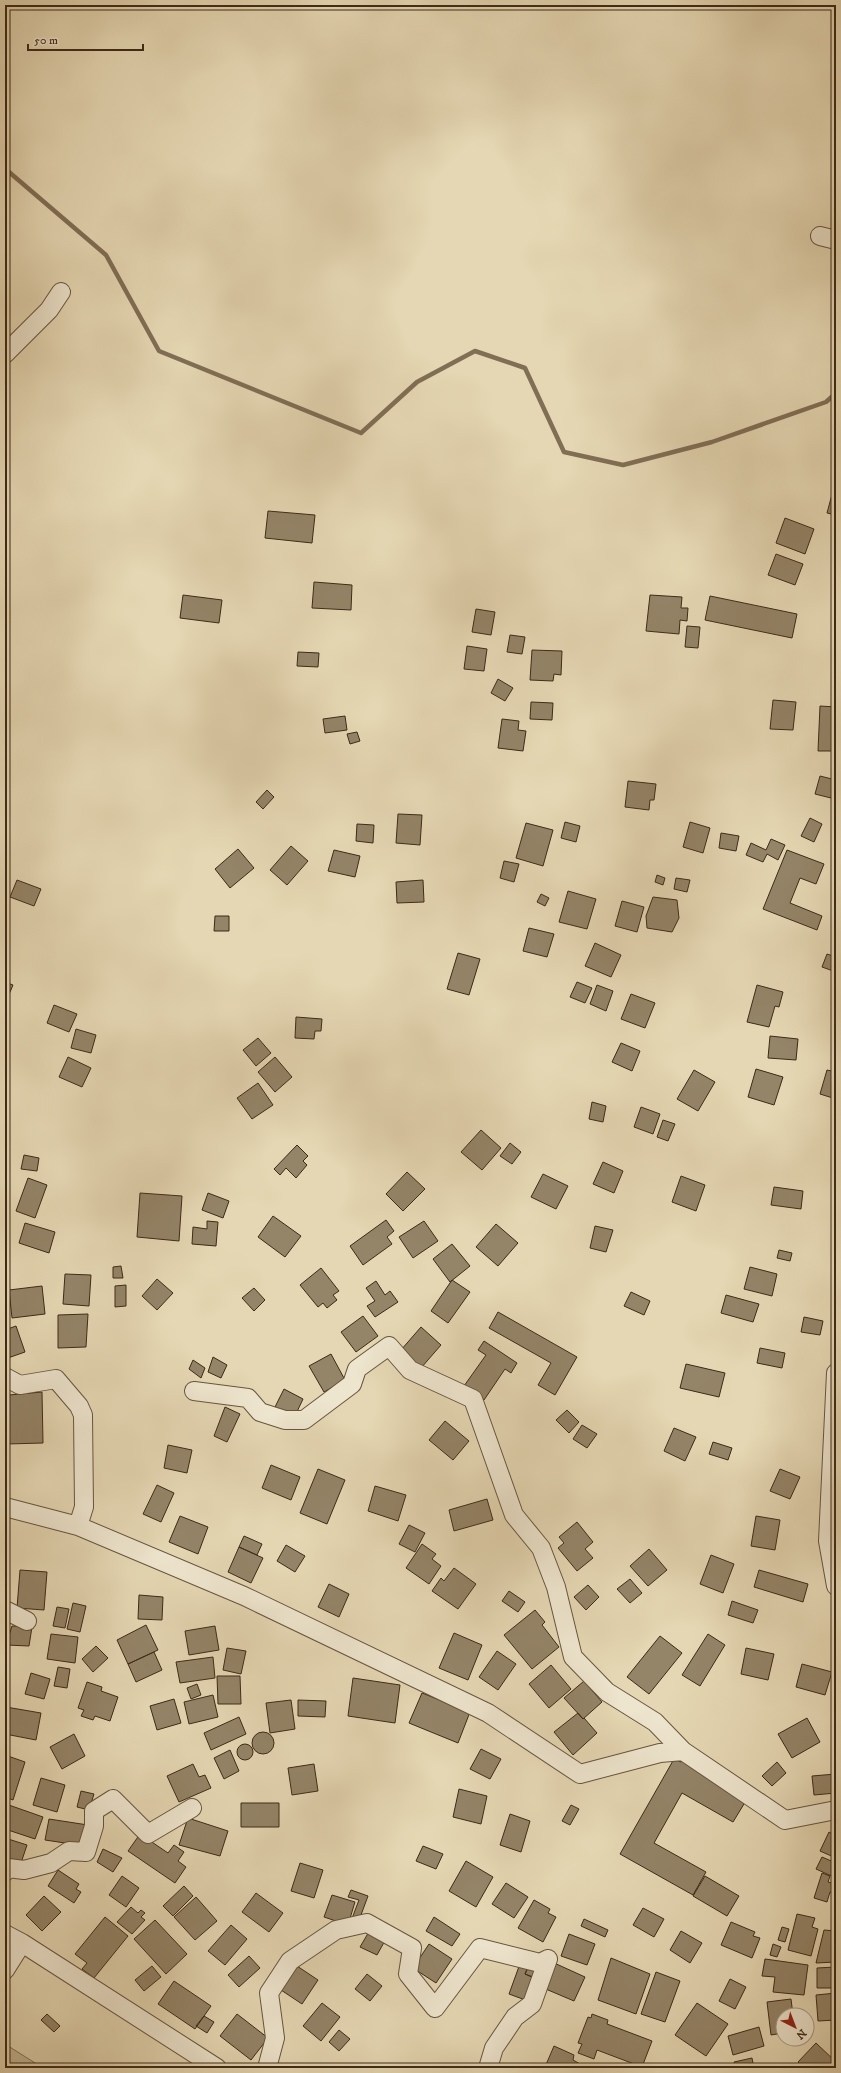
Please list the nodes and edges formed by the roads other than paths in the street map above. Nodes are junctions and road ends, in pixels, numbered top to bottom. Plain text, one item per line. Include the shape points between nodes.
1 (60, 292) dead end
2 (5, 354) edge
3 (836, 1373) edge
4 (5, 1377) edge
5 (194, 1391) dead end
6 (5, 1507) edge
7 (78, 1526) junction
8 (836, 1586) edge
9 (5, 1610) edge
10 (28, 1621) dead end
11 (683, 1750) junction
12 (192, 1808) dead end
13 (836, 1810) edge
14 (5, 1872) edge
15 (5, 1934) edge
16 (22, 1943) junction
17 (5, 1970) edge
18 (217, 2068) edge
19 (267, 2068) edge
20 (488, 2068) edge

1 - 2 street via 49,310
3 - 8 street via 828,1541
4 - 7 street via 20,1385 56,1379 79,1406 83,1415 84,1507
5 - 11 street via 248,1398 260,1412 285,1420 304,1420 352,1384 358,1369 389,1346 410,1370 473,1399 514,1514 541,1548 553,1581 573,1657 607,1692 655,1722
6 - 7 street
7 - 11 street via 244,1596 488,1712 580,1774 660,1753
9 - 10 street
11 - 13 street via 785,1820
12 - 14 street via 148,1834 113,1799 94,1811 94,1826 86,1852 70,1851 51,1863 24,1870 8,1868
15 - 16 street
16 - 17 street
16 - 18 street
19 - 20 street via 275,2038 269,1993 290,1961 336,1930 367,1923 412,1948 408,1974 435,2008 480,1948 540,1963 548,1959 532,2004 515,2017 494,2048

